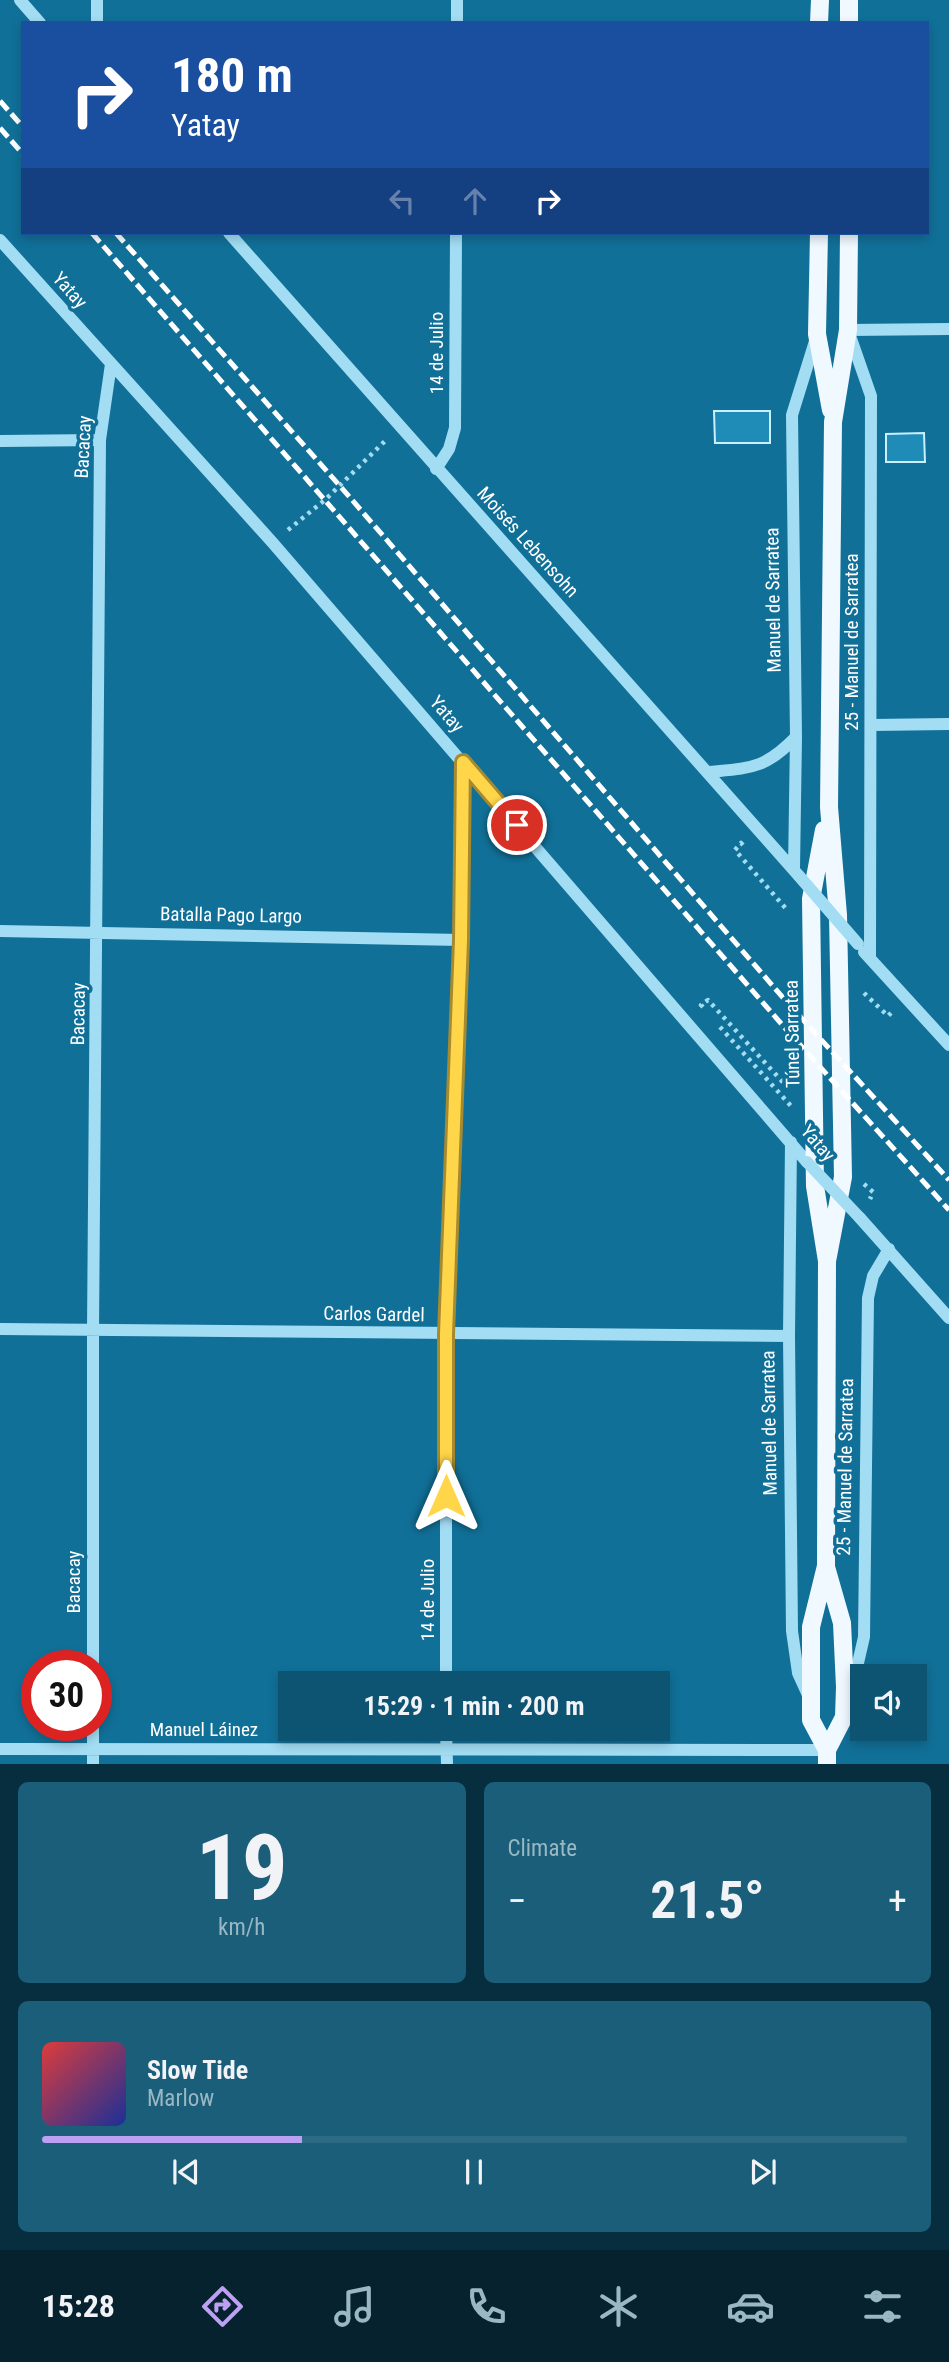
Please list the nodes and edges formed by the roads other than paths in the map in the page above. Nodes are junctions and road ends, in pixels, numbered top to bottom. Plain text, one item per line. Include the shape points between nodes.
1 (20, 0) edge
2 (97, 0) edge
3 (457, 0) edge
4 (820, 0) edge
5 (849, 0) edge
6 (38, 21) edge
7 (97, 21) edge
8 (457, 21) edge
9 (820, 21) edge
10 (849, 21) edge
11 (231, 235) edge
12 (456, 235) edge
13 (818, 235) edge
14 (849, 235) edge
15 (0, 240) edge
16 (949, 329) edge
17 (848, 330) junction
18 (817, 334) junction
19 (111, 364) junction
20 (833, 422) junction
21 (100, 440) junction
22 (0, 441) edge
23 (436, 469) junction
24 (872, 724) junction
25 (949, 724) edge
26 (796, 737) junction
27 (463, 762) junction
28 (709, 772) junction
29 (829, 807) junction
30 (797, 873) junction
31 (0, 932) edge
32 (98, 932) junction
33 (461, 940) junction
34 (870, 958) junction
35 (949, 1045) edge
36 (791, 1142) junction
37 (889, 1249) junction
38 (827, 1261) junction
39 (949, 1318) edge
40 (0, 1329) edge
41 (93, 1330) junction
42 (446, 1334) junction
43 (789, 1336) junction
44 (826, 1566) junction
45 (93, 1650) edge
46 (446, 1671) edge
47 (845, 1688) junction
48 (811, 1701) junction
49 (93, 1741) edge
50 (446, 1741) edge
51 (93, 1748) junction
52 (0, 1749) edge
53 (446, 1749) junction
54 (827, 1757) edge
55 (93, 1763) edge
56 (447, 1763) edge

1 - 6 street
2 - 7 street
3 - 8 street
4 - 9 main road
5 - 10 main road
11 - 23 street, Moisés Lebensohn
12 - 23 street, 14 de Julio via 455,428
13 - 18 main road, Manuel de Sarratea
14 - 17 main road, 25 - Manuel de Sarratea
15 - 19 street, Yatay
16 - 17 street
17 - 20 main road, 25 - Manuel de Sarratea
17 - 24 street, 25 - Manuel de Sarratea via 871,396
18 - 20 main road, Manuel de Sarratea
18 - 26 street, Manuel de Sarratea via 792,415
19 - 21 street, Bacacay
19 - 27 street, Yatay
20 - 29 main road, Túnel Sarratea
21 - 22 street
21 - 32 street, Bacacay
23 - 28 street, Moisés Lebensohn
24 - 25 street
24 - 34 street, 25 - Manuel de Sarratea
26 - 28 street via 777,757 761,764
26 - 30 street, Manuel de Sarratea
27 - 33 street, 14 de Julio
27 - 36 street, Yatay
28 - 30 street, Moisés Lebensohn
29 - 38 main road, Túnel Sarratea via 838,915 843,1177
29 - 38 main road, Túnel Sarratea via 811,899 815,1186
30 - 34 street, Moisés Lebensohn, bridge
31 - 32 street, Batalla Pago Largo
32 - 33 street, Batalla Pago Largo
32 - 41 street, Bacacay
33 - 42 street, 14 de Julio
34 - 35 street, Moisés Lebensohn
36 - 37 street, Yatay, bridge
36 - 43 street, Manuel de Sarratea
37 - 39 street, Yatay
37 - 47 street, 25 - Manuel de Sarratea via 873,1276 868,1298 864,1637
38 - 44 main road, Túnel Sarratea
40 - 41 street, Carlos Gardel
41 - 42 street, Carlos Gardel
41 - 45 street, Bacacay
42 - 43 street, Carlos Gardel
42 - 46 street, 14 de Julio
43 - 48 street, Manuel de Sarratea via 792,1632 798,1673
44 - 47 main road, 25 - Manuel de Sarratea via 842,1623
44 - 48 main road, Manuel de Sarratea via 811,1627
47 - 54 main road, 25 - Manuel de Sarratea via 844,1717
48 - 54 main road, Manuel de Sarratea via 811,1720
49 - 51 street
50 - 53 street
51 - 52 street, Manuel Láinez
51 - 53 street, Manuel Láinez
51 - 55 street
53 - 54 street, Manuel Láinez
53 - 56 street

